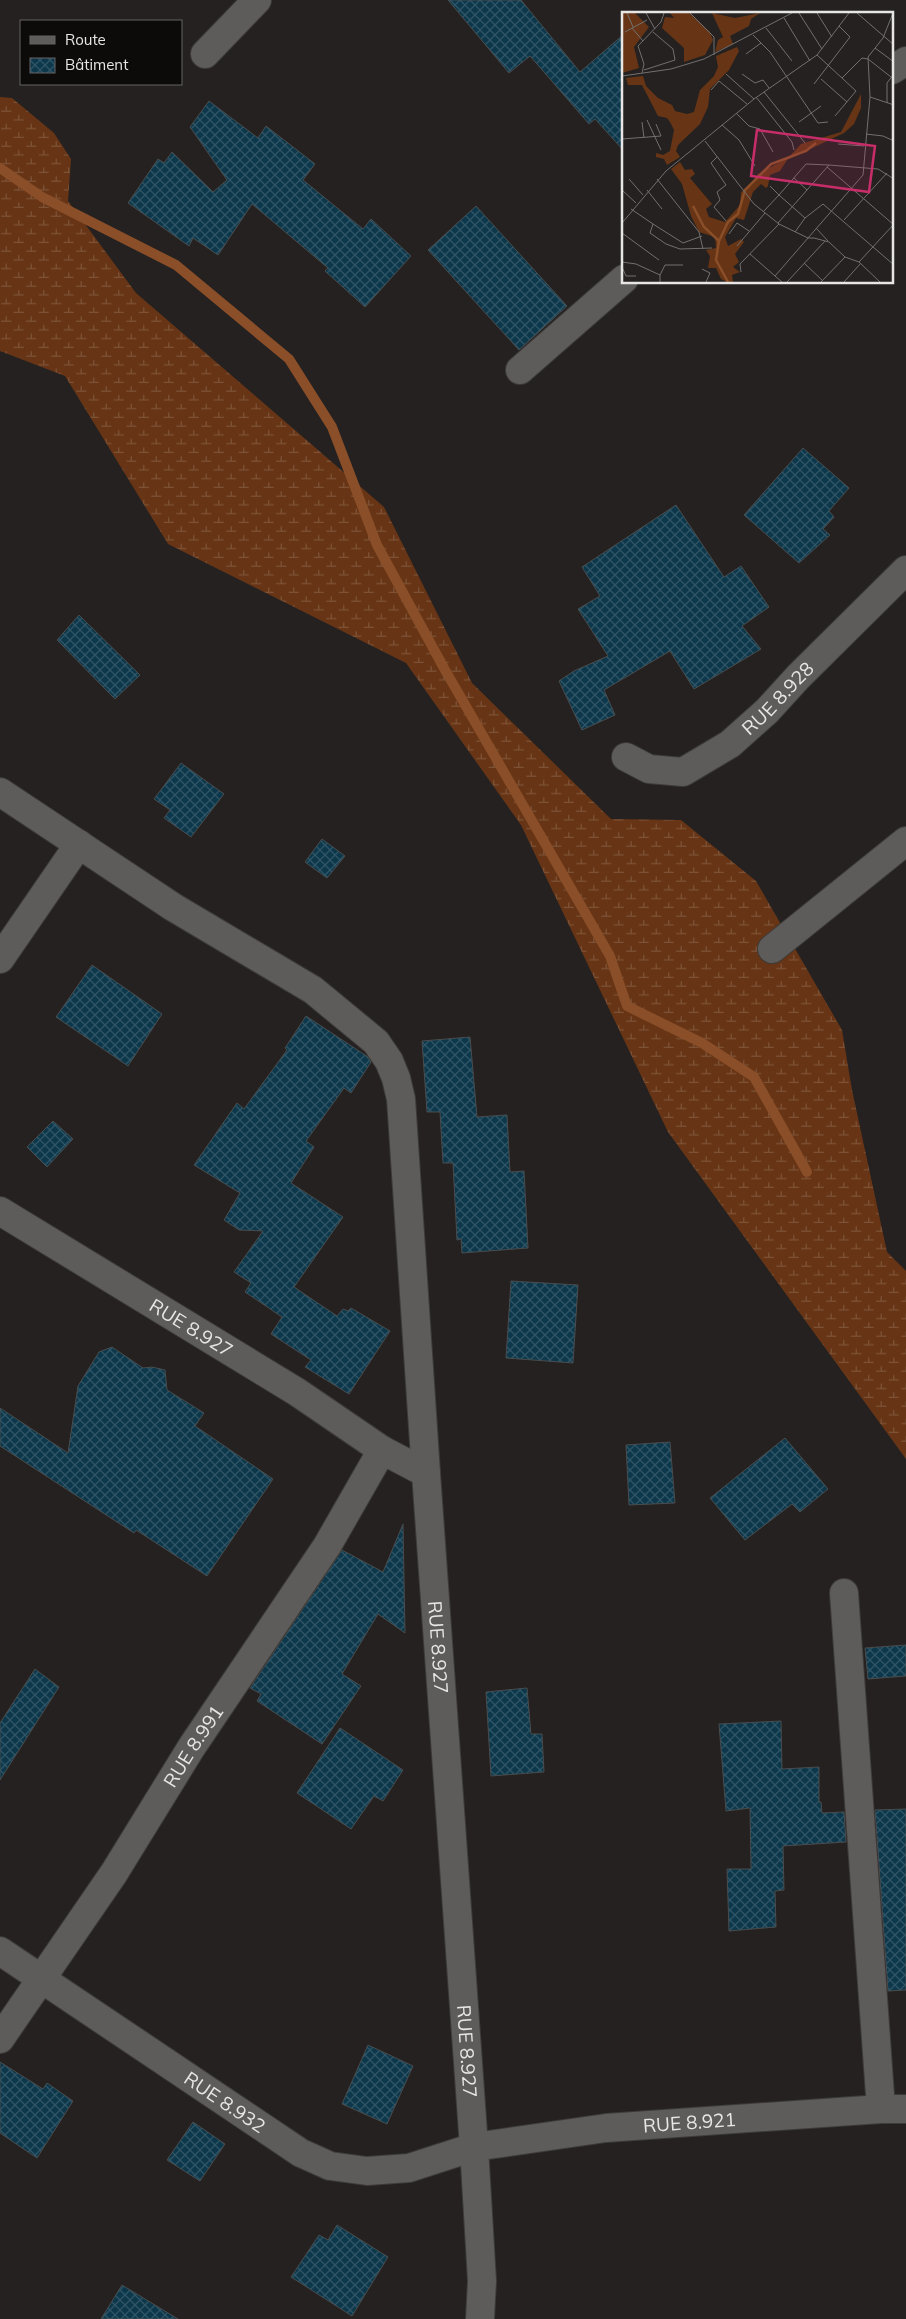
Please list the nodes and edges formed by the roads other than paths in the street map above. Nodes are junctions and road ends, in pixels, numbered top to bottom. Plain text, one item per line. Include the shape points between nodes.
1 (257, 0) edge
2 (205, 54) dead end
3 (906, 61) edge
4 (894, 69) edge
5 (622, 281) edge
6 (520, 370) dead end
7 (906, 570) edge
8 (626, 757) dead end
9 (0, 792) edge
10 (906, 841) edge
11 (79, 844) junction
12 (772, 949) dead end
13 (0, 959) edge
14 (0, 1211) edge
15 (382, 1450) junction
16 (426, 1473) junction
17 (844, 1593) dead end
18 (0, 1951) edge
19 (42, 1978) junction
20 (0, 2039) edge
21 (894, 2109) edge
22 (474, 2147) junction
23 (480, 2319) edge

1 - 2 street
3 - 4 street
5 - 6 street
7 - 8 street, RUE 8.928 via 730,744 683,772 649,769
9 - 11 street
10 - 12 street
11 - 13 street
11 - 16 street via 173,907 313,990 376,1042 389,1061 401,1099
14 - 15 street, RUE 8.927 via 297,1392
15 - 16 street, RUE 8.927
15 - 19 street, RUE 8.991 via 327,1546
16 - 22 street, RUE 8.927
17 - 21 street
18 - 19 street, RUE 8.932
19 - 20 street, RUE 8.991
19 - 22 street, RUE 8.932 via 300,2153 330,2166 368,2170 408,2168
21 - 22 street, RUE 8.921 via 606,2128
22 - 23 street, RUE 8.927 via 482,2281

